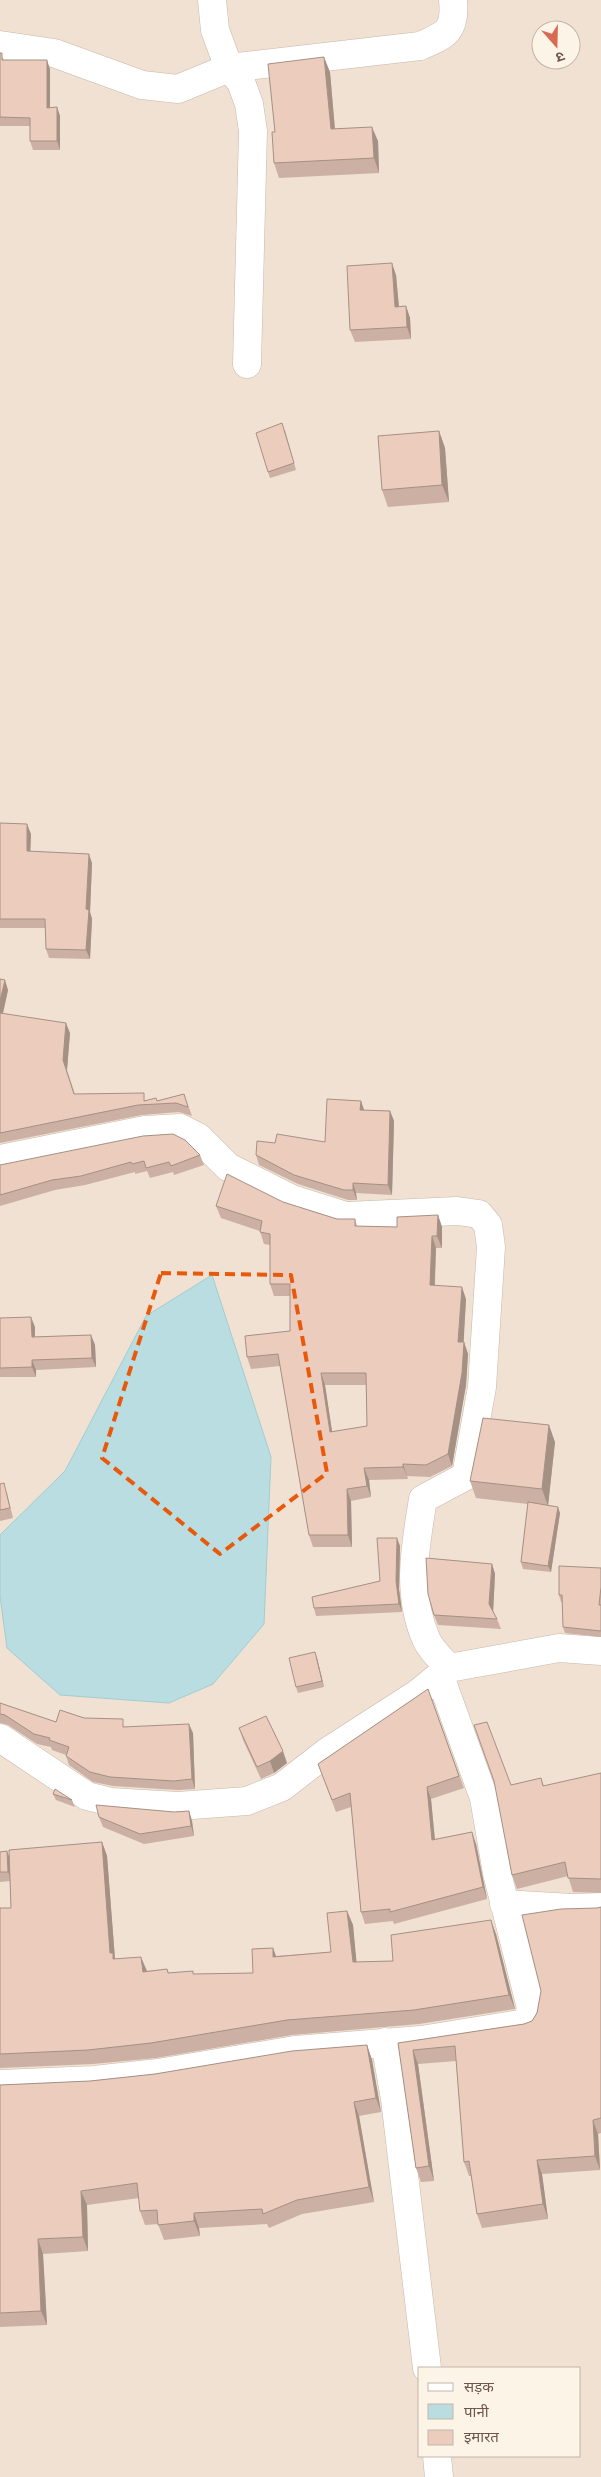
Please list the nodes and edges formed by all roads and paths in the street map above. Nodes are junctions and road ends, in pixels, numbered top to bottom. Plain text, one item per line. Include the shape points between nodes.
1 (212, 0) edge
2 (453, 0) edge
3 (0, 45) edge
4 (228, 68) junction
5 (247, 364) dead end
6 (0, 1158) edge
7 (601, 1651) edge
8 (449, 1668) junction
9 (0, 1738) edge
10 (504, 1904) junction
11 (601, 1907) edge
12 (385, 2042) junction
13 (0, 2084) edge
14 (427, 2367) edge
15 (437, 2457) edge
16 (439, 2477) edge

1 - 4 street via 215,30
2 - 4 street via 451,27 445,36 420,46
3 - 4 street via 54,53 142,85 162,88 178,88
4 - 5 street via 241,82 249,104 253,131
6 - 8 street via 145,1130 180,1128 198,1138 228,1167 292,1200 346,1216 479,1214 488,1225 491,1248 482,1387 466,1476 423,1499 414,1550 414,1593 418,1614 428,1642
7 - 8 street via 558,1648
8 - 9 street via 417,1694 327,1752 282,1787 247,1801 178,1806 111,1802 87,1796
8 - 10 street via 441,1679 484,1798
10 - 11 street
10 - 12 street via 531,2008 527,2023 464,2035
12 - 13 street via 294,2050 158,2073
12 - 14 street via 395,2100
15 - 16 street

